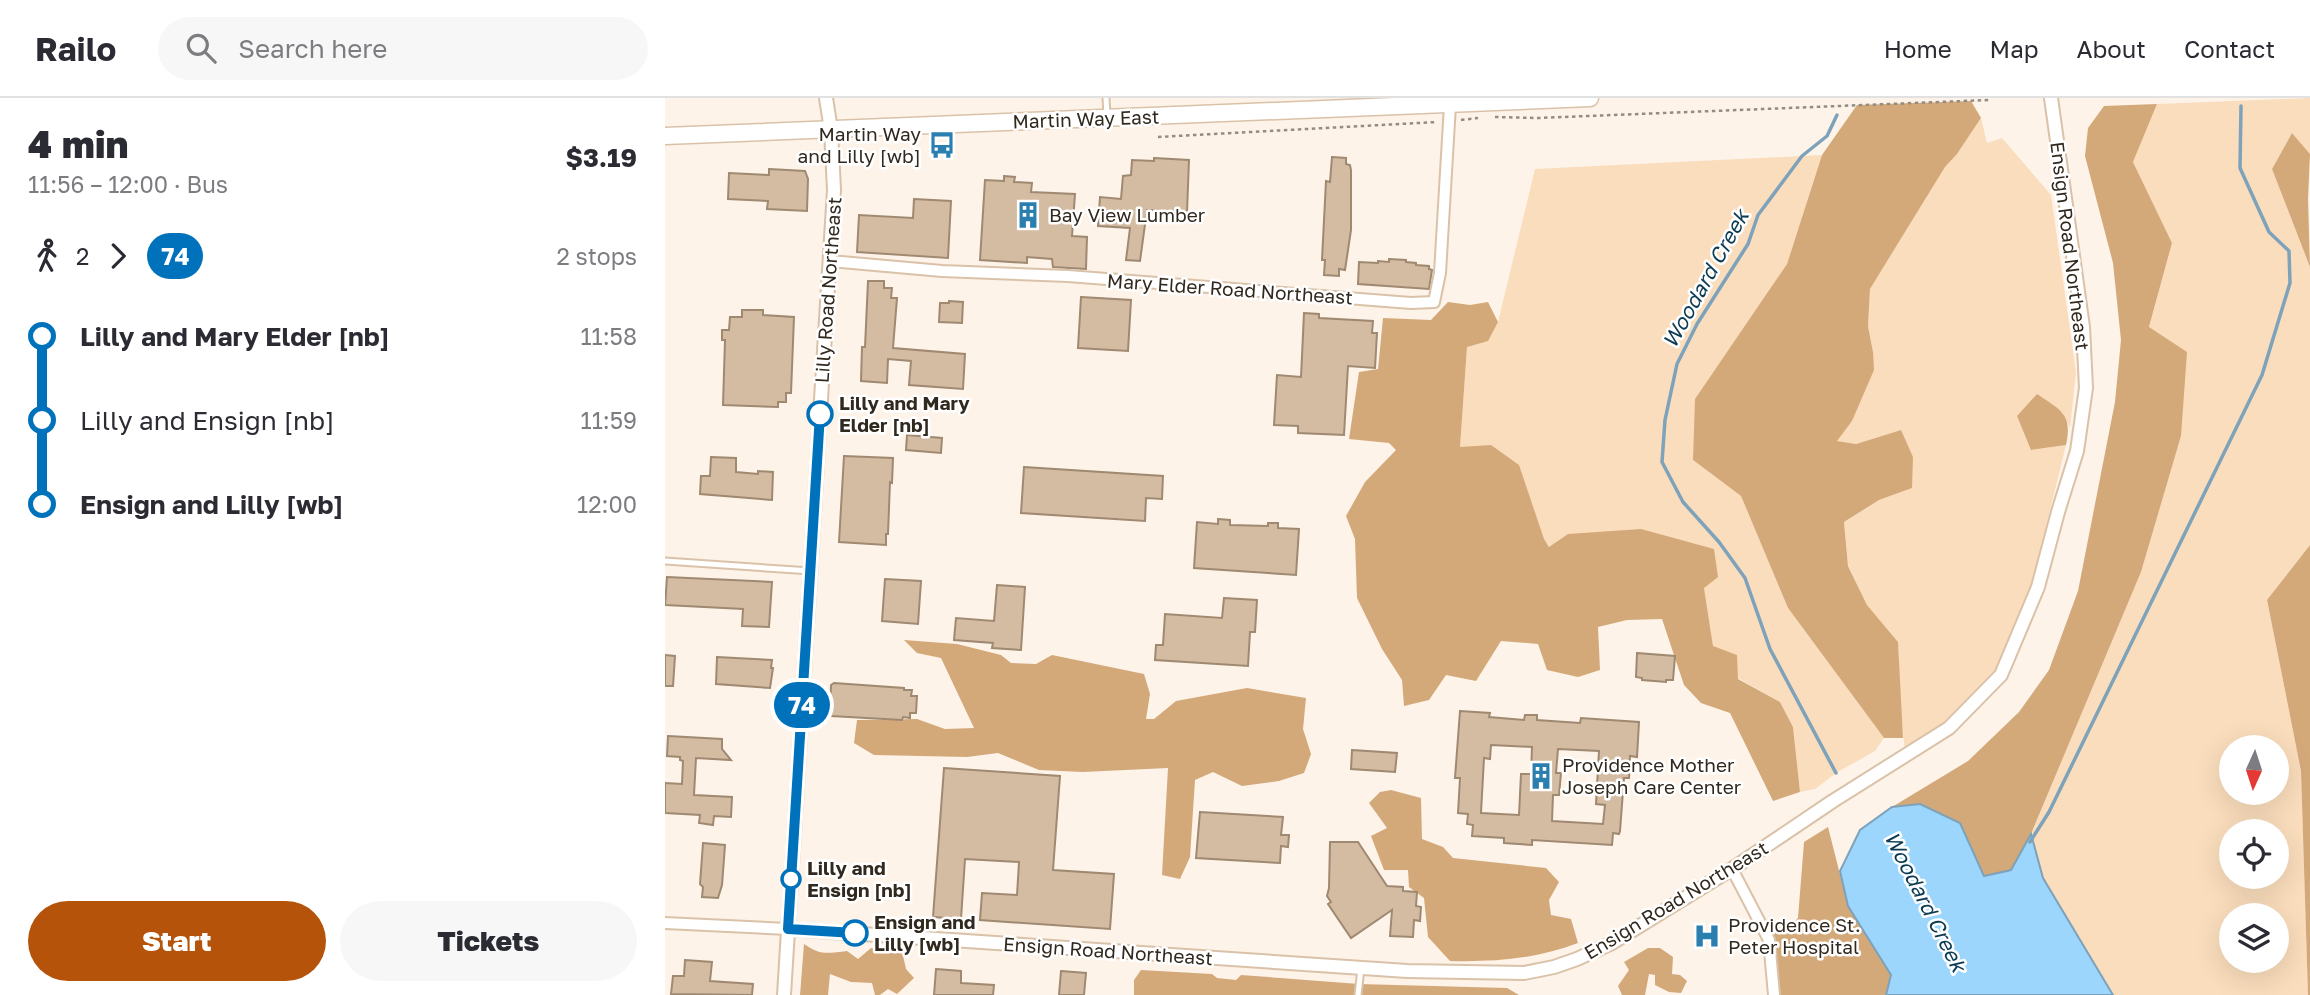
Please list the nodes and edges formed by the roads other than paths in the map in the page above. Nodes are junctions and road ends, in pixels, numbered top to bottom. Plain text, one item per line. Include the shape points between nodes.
1 (825, 98) edge
2 (1106, 98) edge
3 (1590, 98) edge
4 (2051, 98) edge
5 (1449, 113) junction
6 (1107, 118) junction
7 (831, 130) junction
8 (665, 136) edge
9 (830, 261) junction
10 (665, 561) edge
11 (811, 571) junction
12 (1732, 869) junction
13 (665, 923) edge
14 (788, 929) junction
15 (1361, 968) junction
16 (784, 995) edge
17 (1357, 995) edge
18 (1774, 995) edge

1 - 7 street, Lilly Road Northeast
2 - 6 lane
3 - 5 main road, Martin Way East
4 - 12 street, Ensign Road Northeast via 2083,317 2086,388 2077,451 2038,587 2017,640 2001,675 1949,728
5 - 6 main road, Martin Way East
5 - 9 street, Mary Elder Road Northeast via 1440,273 1434,302
6 - 7 main road, Martin Way East
7 - 8 main road, Martin Way East
7 - 9 street, Lilly Road Northeast
9 - 11 street, Lilly Road Northeast
10 - 11 lane
11 - 14 street, Lilly Road Northeast
12 - 15 street, Ensign Road Northeast via 1612,943 1554,967 1496,974
12 - 18 street via 1769,940
13 - 14 street, Ensign Road Northeast
14 - 15 street, Ensign Road Northeast
14 - 16 street, Lilly Road Northeast
15 - 17 lane

